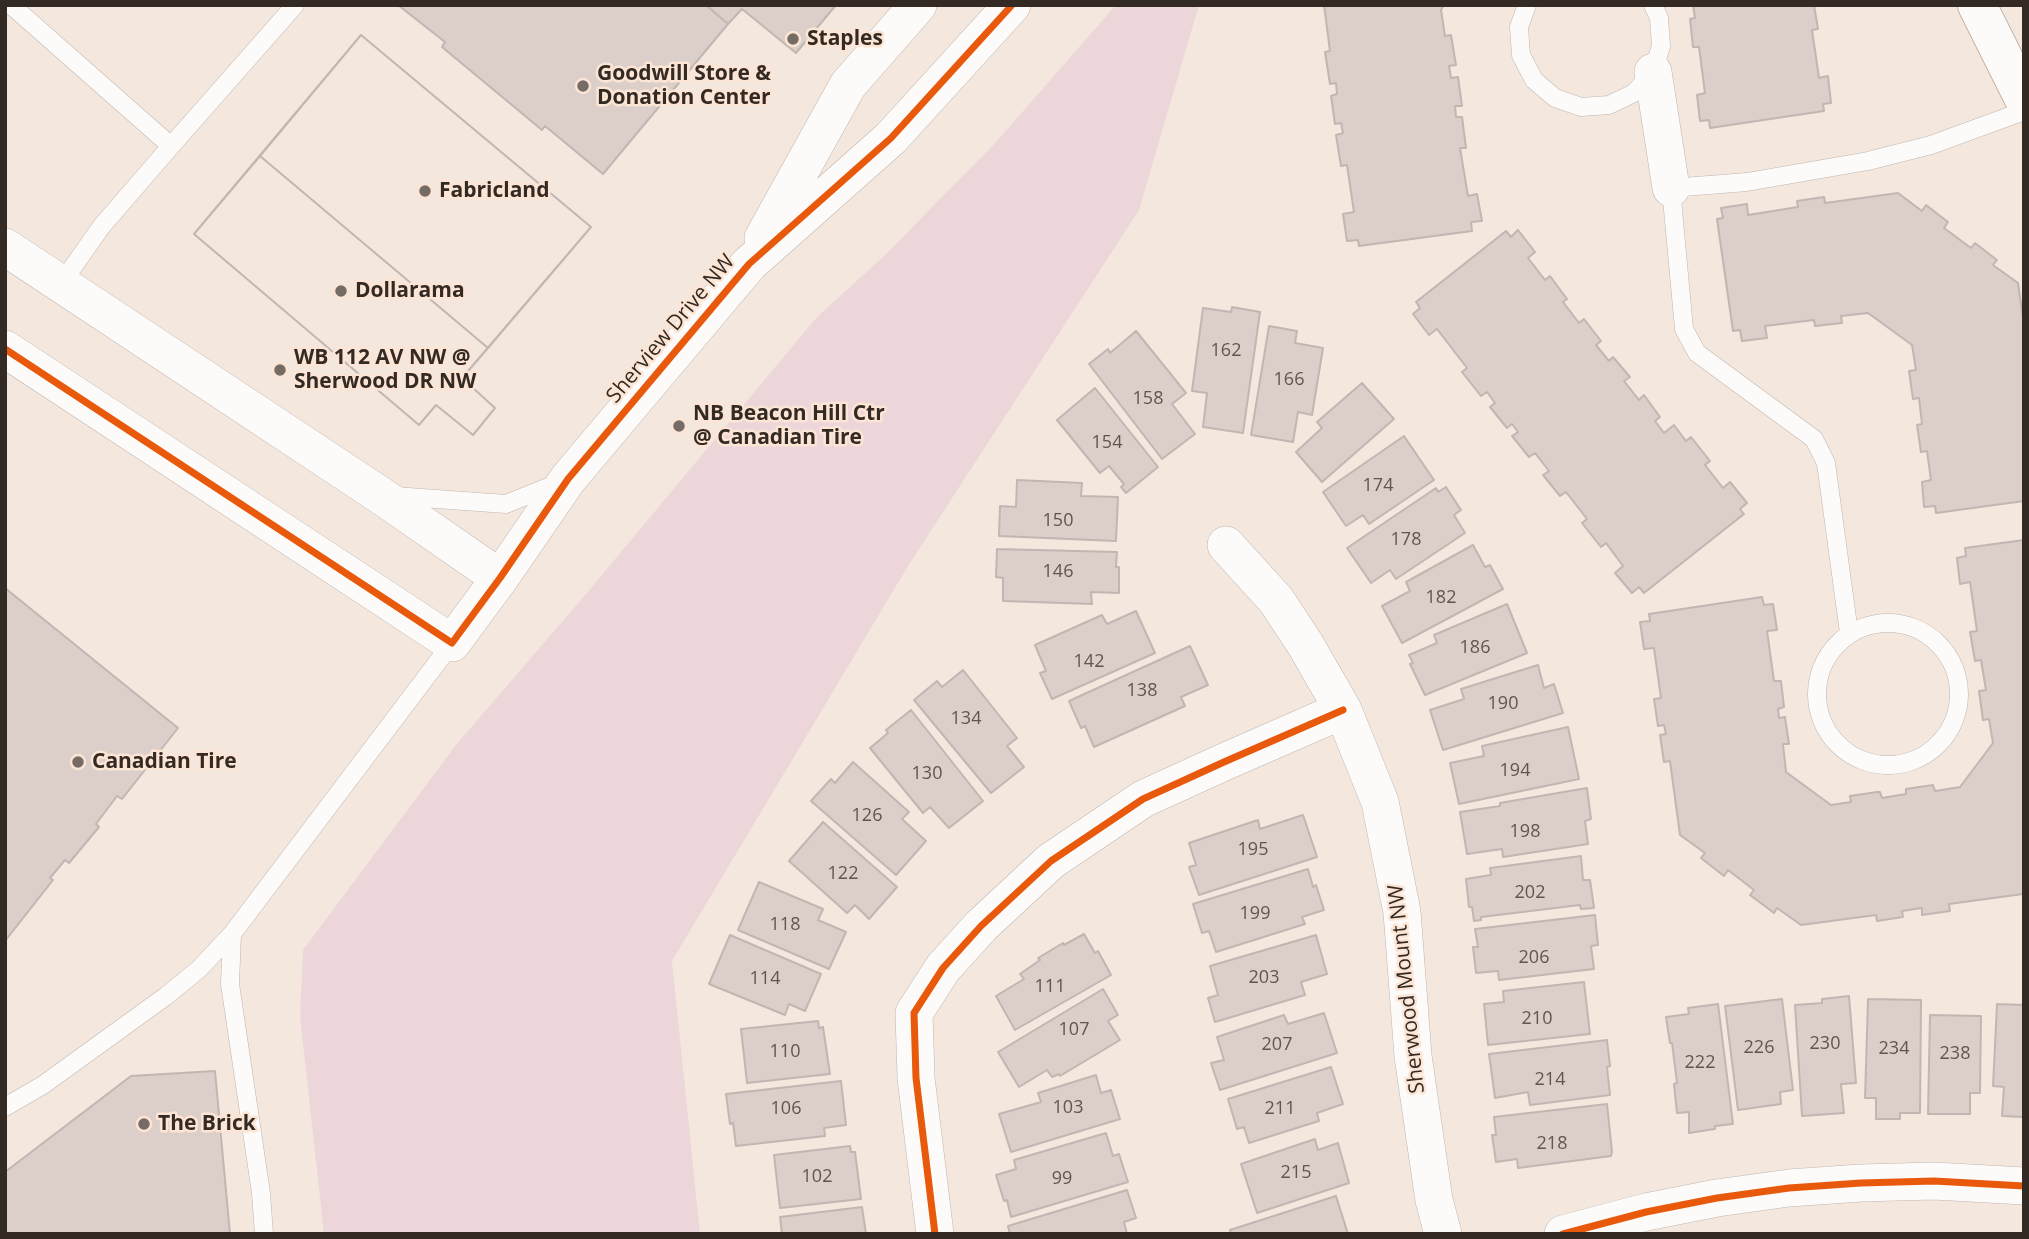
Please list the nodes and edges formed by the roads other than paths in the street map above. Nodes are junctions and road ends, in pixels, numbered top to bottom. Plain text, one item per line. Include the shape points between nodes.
1 (12, 5) edge
2 (295, 5) edge
3 (918, 5) edge
4 (1012, 5) edge
5 (1527, 5) edge
6 (1653, 5) edge
7 (1977, 5) edge
8 (1653, 72) junction
9 (2024, 99) edge
10 (2024, 111) edge
11 (171, 146) junction
12 (1671, 188) junction
13 (5, 247) edge
14 (749, 264) junction
15 (61, 284) junction
16 (5, 349) edge
17 (568, 479) junction
18 (380, 495) junction
19 (1226, 545) dead end
20 (500, 578) junction
21 (1849, 633) junction
22 (452, 643) junction
23 (1343, 710) junction
24 (232, 934) junction
25 (5, 1107) edge
26 (2024, 1185) edge
27 (264, 1234) edge
28 (935, 1234) edge
29 (1443, 1234) edge
30 (1563, 1234) edge

1 - 11 lane
2 - 11 lane
3 - 14 street, Sherview Drive NW via 848,85
4 - 14 street, Sherview Drive NW via 891,138
5 - 8 lane via 1519,27 1521,55 1534,80 1555,98 1581,107 1609,105 1634,93
6 - 8 lane via 1661,46
7 - 9 street
8 - 12 street
10 - 12 lane via 1868,162 1747,182
11 - 15 lane via 101,228
12 - 21 lane via 1685,329 1697,353 1814,439 1826,463
13 - 15 street
14 - 17 street, Sherview Drive NW
15 - 18 street
16 - 22 street
17 - 18 lane via 506,503
17 - 20 street, Sherview Drive NW
18 - 20 street
19 - 23 street, Sherwood Mount NW via 1276,600
20 - 22 street, Sherview Drive NW
21 - 21 lane via 1826,656 1816,686 1820,719 1838,745 1866,762 1898,765 1928,754 1950,732 1954,721 1960,701 1957,669 1939,642 1911,625 1879,622
22 - 24 lane
23 - 28 street via 1143,799 1051,861 943,968 914,1013 916,1078
23 - 29 street, Sherwood Mount NW via 1380,802 1402,912 1413,1056
24 - 25 lane via 166,996
24 - 27 lane via 230,984
26 - 30 street via 1934,1181 1789,1188 1658,1209

